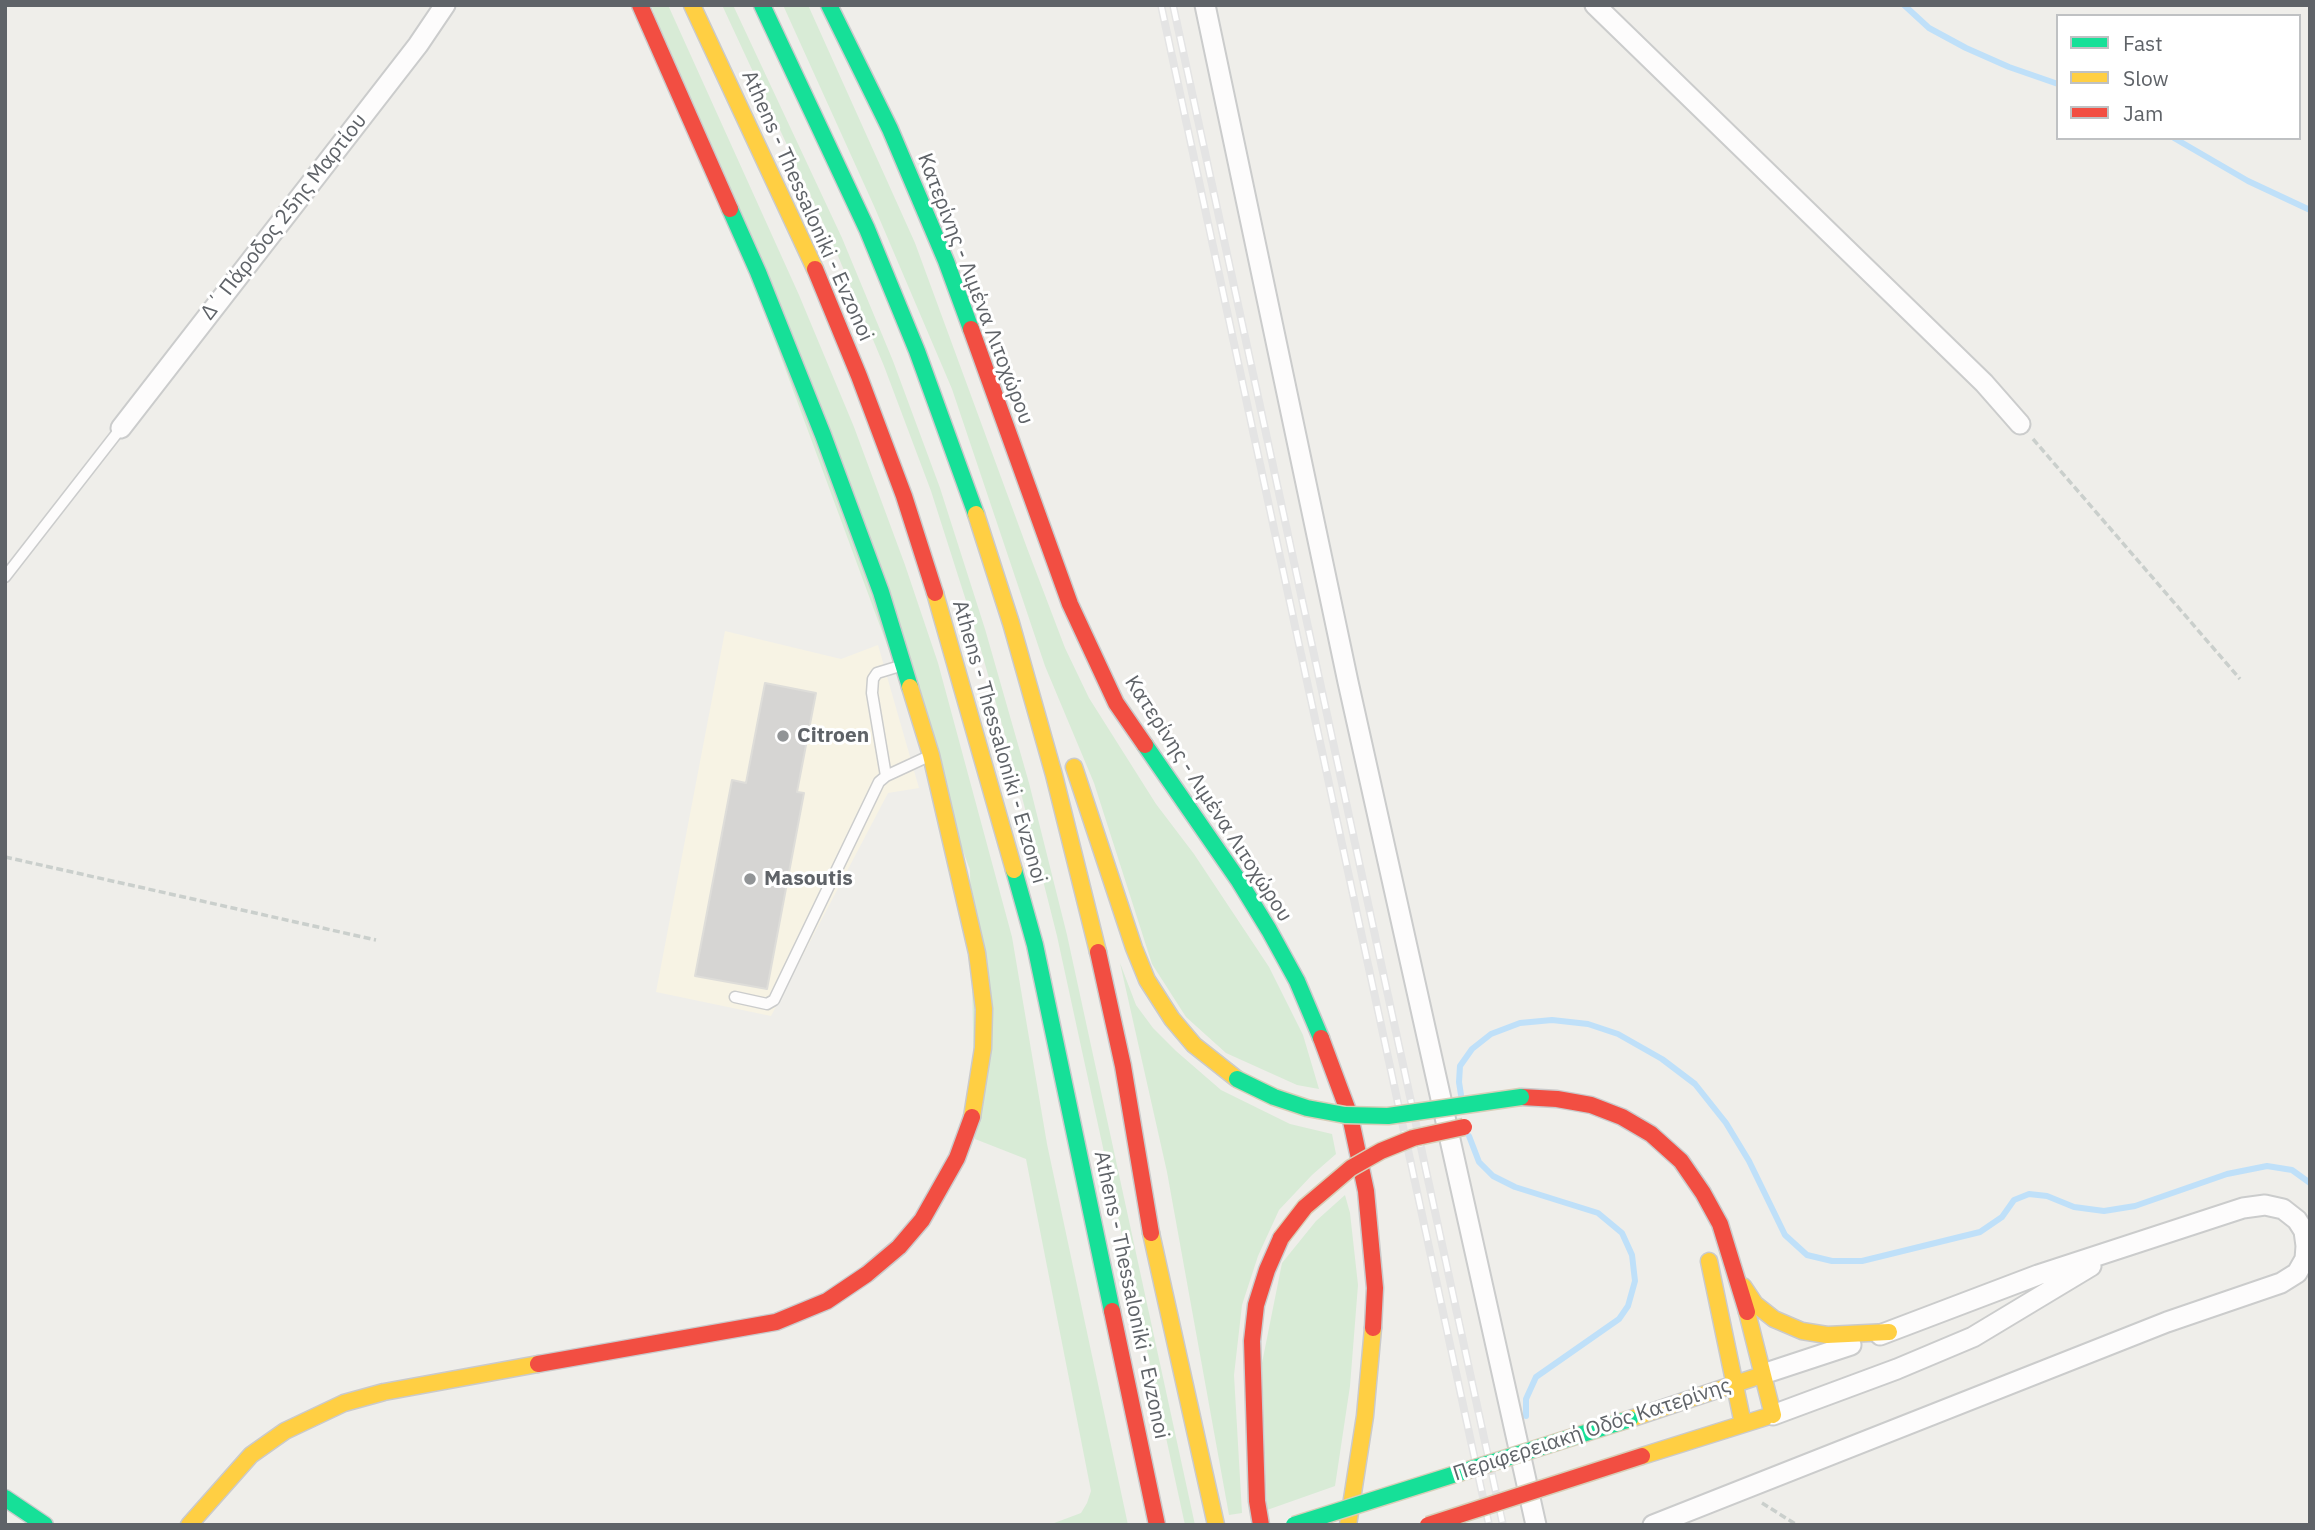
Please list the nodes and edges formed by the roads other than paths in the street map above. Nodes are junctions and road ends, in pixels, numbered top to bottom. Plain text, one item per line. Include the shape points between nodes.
1 (445, 5) edge
2 (640, 5) edge
3 (692, 5) edge
4 (762, 5) edge
5 (828, 5) edge
6 (1205, 5) edge
7 (1595, 5) edge
8 (2020, 424) road end
9 (121, 428) joint
10 (5, 577) edge
11 (1011, 623) junction
12 (904, 665) junction
13 (1049, 696) dead end
14 (931, 755) junction
15 (1070, 756) dead end
16 (886, 776) junction
17 (736, 997) dead end
18 (1482, 1124) dead end
19 (2139, 1242) junction
20 (1704, 1245) dead end
21 (1733, 1263) junction
22 (1889, 1332) junction
23 (1763, 1374) junction
24 (1735, 1384) junction
25 (1773, 1415) junction
26 (1743, 1424) junction
27 (5, 1498) edge
28 (45, 1525) edge
29 (189, 1525) edge
30 (1157, 1525) edge
31 (1216, 1525) edge
32 (1261, 1525) edge
33 (1294, 1525) edge
34 (1348, 1525) edge
35 (1428, 1525) edge
36 (1536, 1525) edge
37 (1653, 1525) edge

1 - 9 street, Δ΄ Πάροδος 25ης Μαρτίου
2 - 12 main road via 758,272 881,592
3 - 30 main road, Athens - Thessaloniki - Evzonoi via 810,257 859,376 951,643 1035,945
4 - 11 main road, Athens - Thessaloniki - Evzonoi via 867,229 917,351
5 - 34 main road, Κατερίνης - Λιμένα Λιτοχώρου via 890,129 946,261 1070,604 1116,703 1269,930 1297,981 1350,1116 1366,1191 1375,1288 1365,1416
6 - 36 street via 1348,682
7 - 8 street via 1984,383
9 - 10 lane
11 - 13 main road
11 - 31 main road, Athens - Thessaloniki - Evzonoi via 1092,927 1123,1066 1148,1222
12 - 14 main road
12 - 16 lane via 877,673 873,679
14 - 16 lane
14 - 29 main road via 977,953 983,1048 971,1123 957,1158 922,1220 899,1247 827,1301 776,1322 434,1382 344,1404 285,1431 251,1455
15 - 21 main road, bridge via 1147,980 1194,1045 1237,1079 1274,1097 1345,1115 1388,1116 1521,1097 1591,1105 1650,1133 1681,1161 1720,1224
16 - 17 lane via 879,782 774,1000 767,1004
18 - 32 main road, bridge via 1413,1138 1351,1167 1305,1207 1281,1238 1256,1305 1252,1341
19 - 22 street, Περιφερειακή Οδός Κατερίνης
19 - 25 street via 1972,1337
19 - 37 street via 2265,1205 2283,1209 2297,1220 2306,1246 2297,1273 2281,1283 2166,1322
20 - 24 main road
21 - 22 main road via 1755,1304 1774,1319 1827,1335
21 - 23 main road
22 - 23 street, Περιφερειακή Οδός Κατερίνης
23 - 24 main road, Περιφερειακή Οδός Κατερίνης
23 - 25 main road
24 - 26 main road
24 - 33 main road, Περιφερειακή Οδός Κατερίνης, bridge
25 - 26 main road, Περιφερειακή Οδός Κατερίνης
26 - 35 main road, Περιφερειακή Οδός Κατερίνης, bridge
27 - 28 main road

